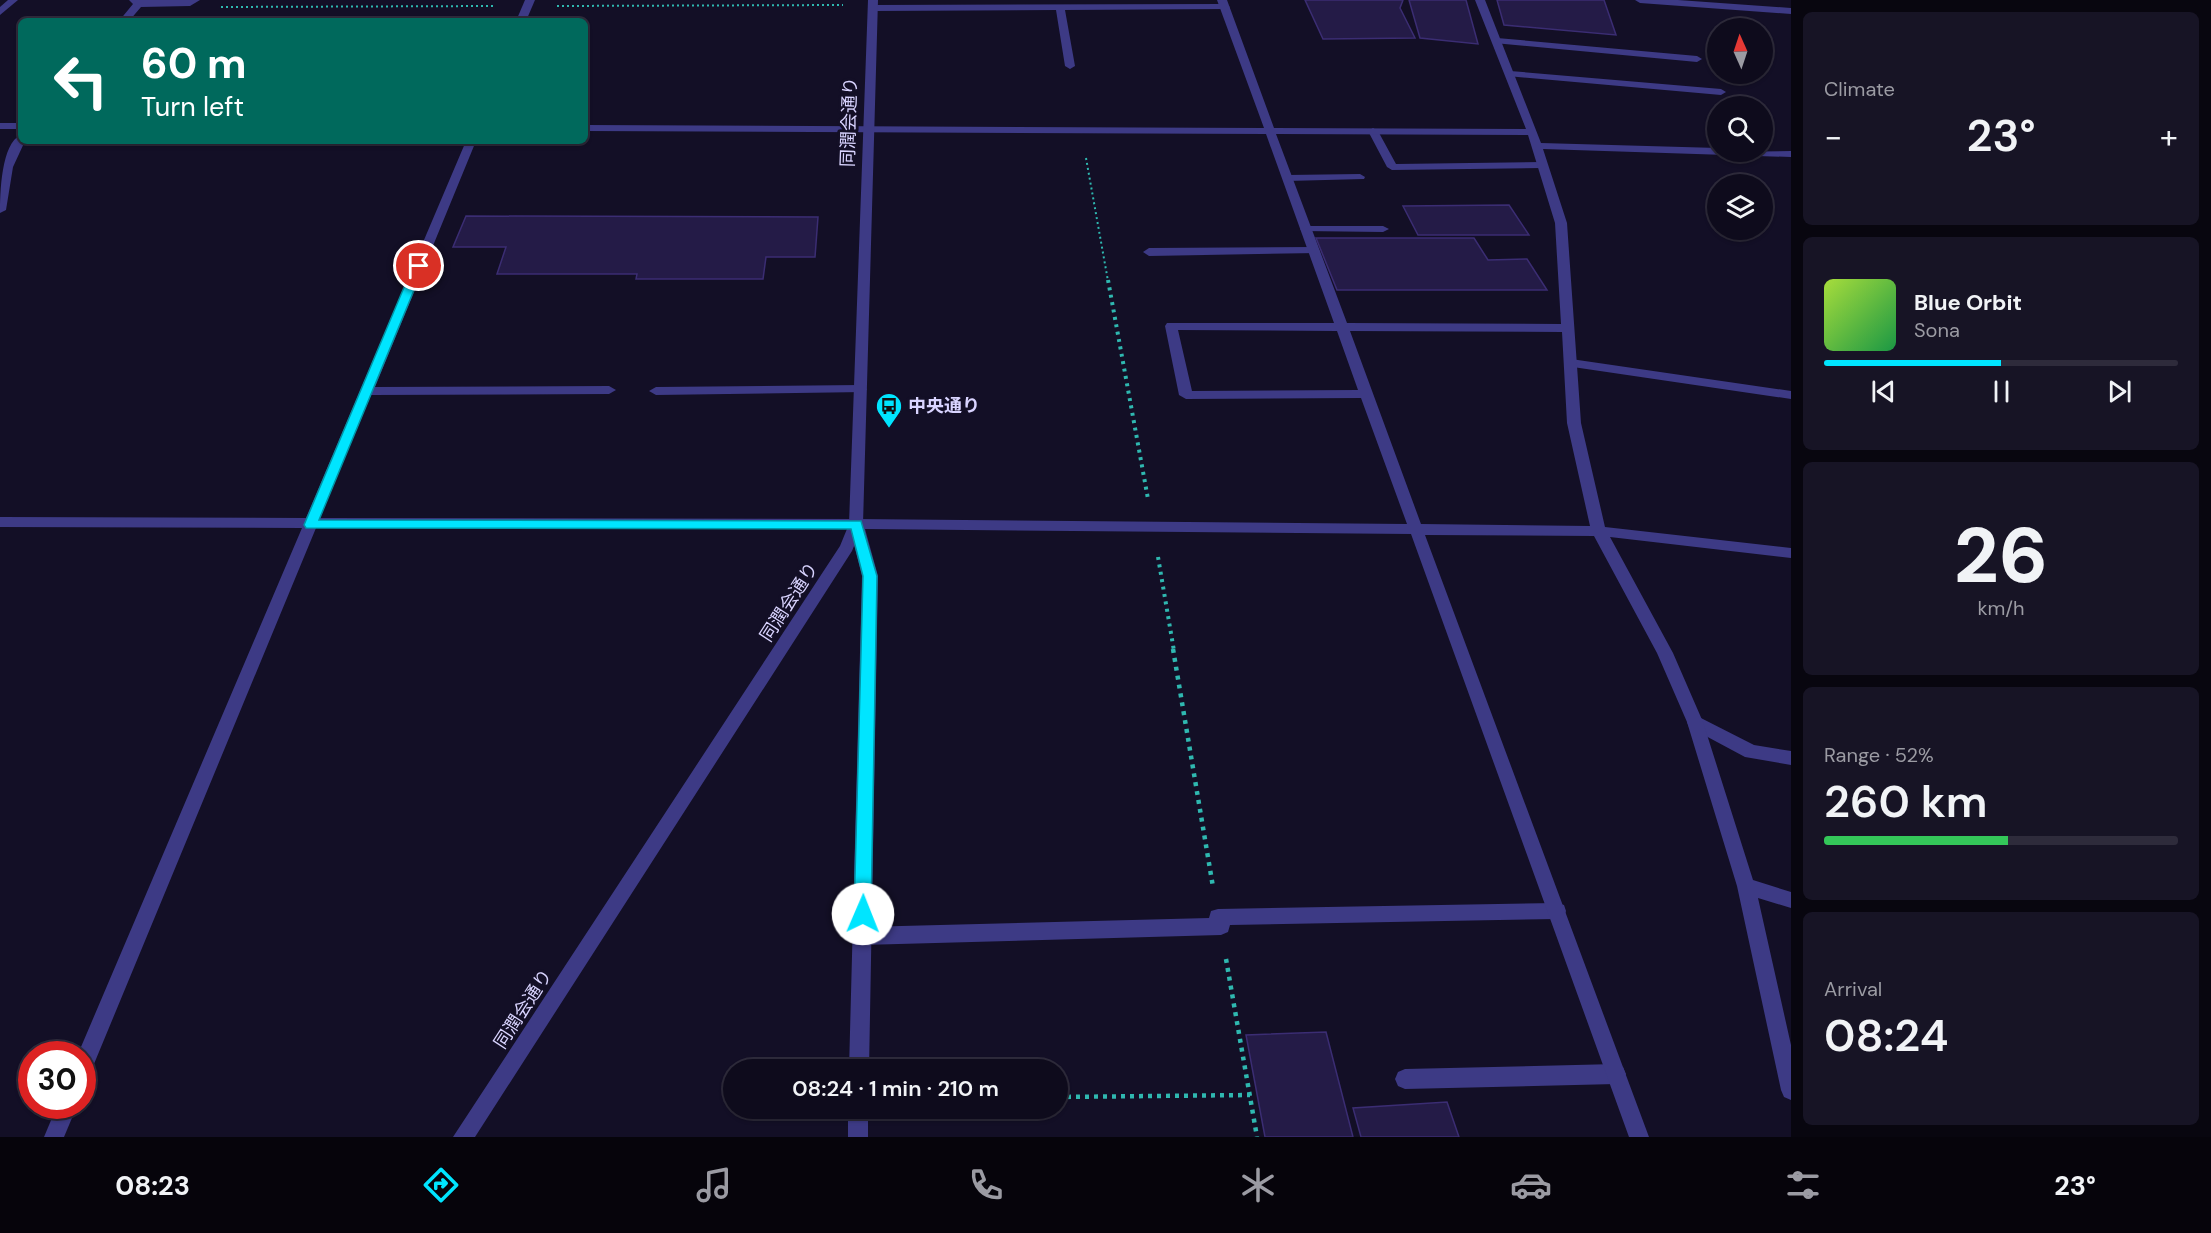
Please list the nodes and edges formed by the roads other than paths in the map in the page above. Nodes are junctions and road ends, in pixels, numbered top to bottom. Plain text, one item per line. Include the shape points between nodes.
1 (13, 0) edge
2 (195, 0) edge
3 (1480, 0) edge
4 (1640, 0) edge
5 (136, 2) edge
6 (529, 3) edge
7 (873, 4) edge
8 (1223, 4) edge
9 (1060, 7) junction
10 (1791, 11) edge
11 (0, 12) edge
12 (126, 18) edge
13 (522, 18) edge
14 (1497, 42) junction
15 (1697, 59) dead end
16 (1070, 66) dead end
17 (1510, 74) junction
18 (1721, 92) dead end
19 (0, 126) edge
20 (18, 126) edge
21 (588, 128) edge
22 (868, 129) junction
23 (1270, 131) junction
24 (1373, 131) junction
25 (1532, 132) junction
26 (18, 144) edge
27 (470, 144) edge
28 (1536, 146) junction
29 (1791, 154) edge
30 (1542, 165) junction
31 (1360, 177) dead end
32 (1287, 178) junction
33 (0, 210) edge
34 (1306, 229) junction
35 (1383, 229) dead end
36 (1314, 251) junction
37 (1149, 252) dead end
38 (1341, 326) junction
39 (1568, 328) junction
40 (1571, 363) junction
41 (860, 389) junction
42 (609, 390) dead end
43 (366, 391) junction
44 (656, 391) dead end
45 (1366, 394) junction
46 (1791, 395) edge
47 (0, 522) edge
48 (856, 524) junction
49 (310, 525) junction
50 (1416, 527) junction
51 (1599, 531) junction
52 (1791, 553) edge
53 (1695, 722) junction
54 (1791, 758) edge
55 (1746, 886) junction
56 (1791, 900) edge
57 (1557, 911) junction
58 (862, 936) junction
59 (94, 1041) edge
60 (859, 1059) edge
61 (1616, 1074) junction
62 (1405, 1080) dead end
63 (1791, 1090) edge
64 (62, 1119) edge
65 (858, 1119) edge
66 (54, 1137) edge
67 (463, 1137) edge
68 (858, 1137) edge
69 (1639, 1137) edge

1 - 11 street
2 - 5 street via 182,4
3 - 14 street
4 - 10 street
5 - 12 street
6 - 13 street
7 - 9 street
7 - 22 street, 同潤会通り
8 - 9 street
8 - 23 street
9 - 16 street
14 - 15 street
14 - 17 street
17 - 18 street
17 - 25 street
19 - 20 street
21 - 22 street
22 - 23 street
22 - 41 street, 同潤会通り
23 - 24 street
23 - 32 street
24 - 25 street
24 - 30 street via 1392,167
25 - 28 street
26 - 33 street via 8,167
27 - 43 street
28 - 29 street
28 - 30 street
30 - 39 street via 1561,223
31 - 32 street
32 - 34 street
34 - 35 street
34 - 36 street
36 - 37 street
36 - 38 street
38 - 39 street
38 - 45 street
38 - 45 street via 1171,326 1186,395
39 - 40 street
40 - 46 street
40 - 51 street via 1574,423
41 - 44 street
41 - 48 street, 同潤会通り
42 - 43 street
43 - 49 street
45 - 50 street
47 - 49 street
48 - 49 street
48 - 50 street
48 - 58 street via 870,576
48 - 67 street, 同潤会通り via 847,547
49 - 59 street
50 - 51 street
50 - 57 street
51 - 52 street
51 - 53 street via 1665,653
53 - 54 street via 1751,752
53 - 55 street
55 - 56 street
55 - 63 street
57 - 58 street
57 - 61 street
58 - 60 street
61 - 62 street
61 - 69 street
64 - 66 street
65 - 68 street

